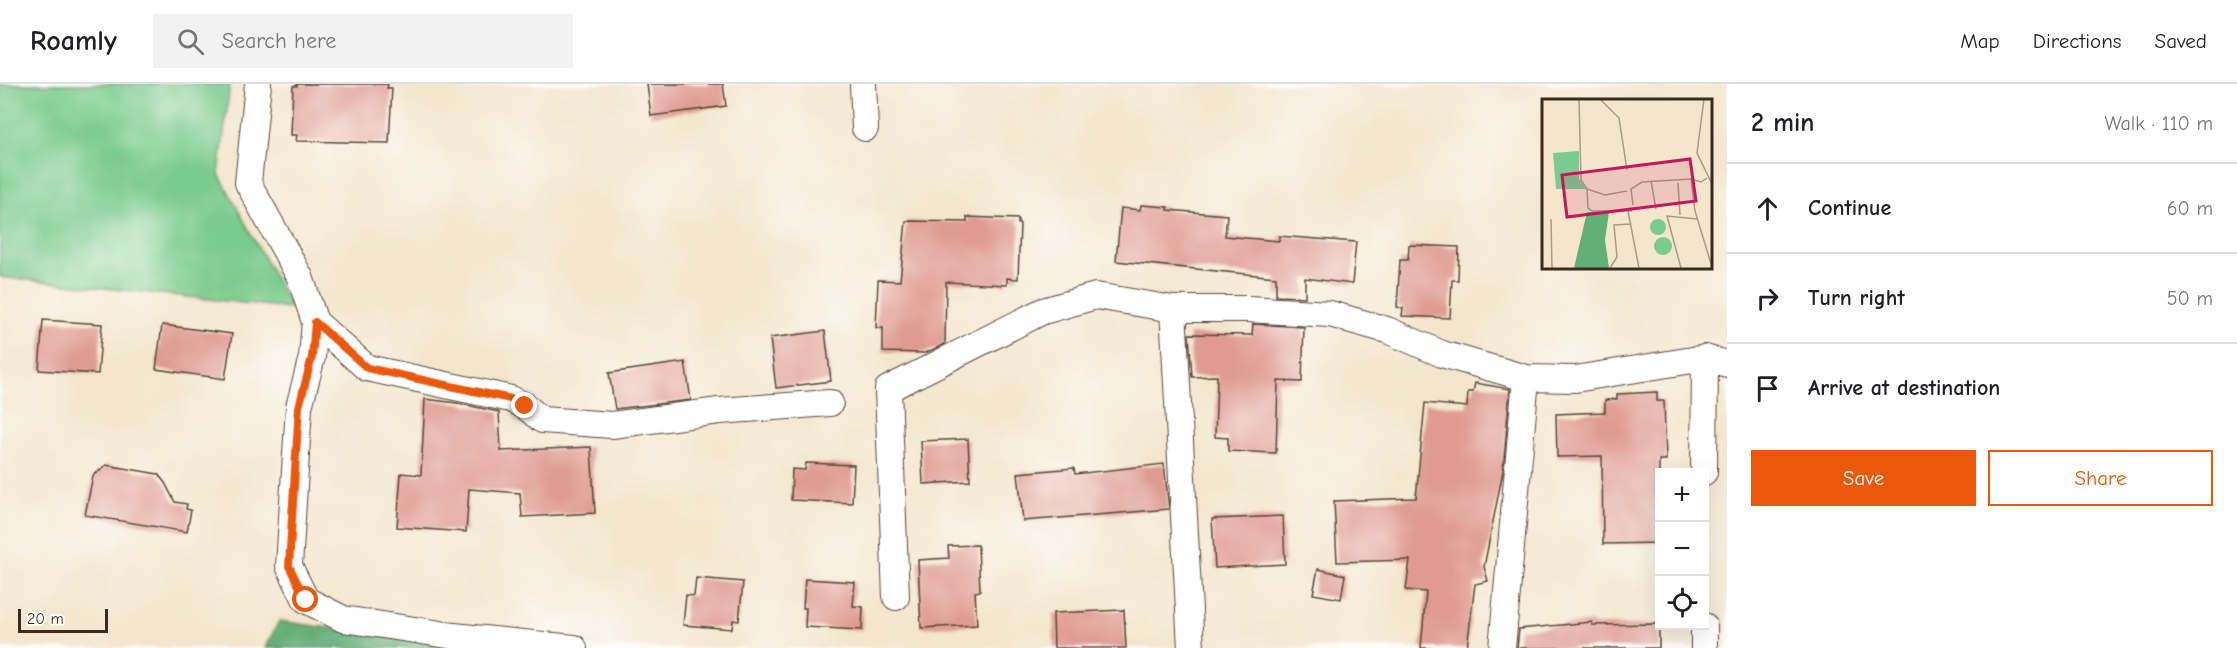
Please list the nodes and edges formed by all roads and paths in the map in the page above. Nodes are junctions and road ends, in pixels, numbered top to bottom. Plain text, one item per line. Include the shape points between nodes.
1 (258, 84) edge
2 (863, 84) edge
3 (865, 128) dead end
4 (1173, 309) junction
5 (315, 322) junction
6 (1716, 361) edge
7 (1526, 378) junction
8 (830, 403) dead end
9 (1704, 468) edge
10 (896, 597) dead end
11 (1704, 630) edge
12 (574, 648) edge
13 (1191, 648) edge
14 (1502, 648) edge
15 (1704, 648) edge

1 - 5 street via 248,183 300,277
2 - 3 street
4 - 7 street via 1330,314 1387,330 1442,354
4 - 10 street via 1096,296 1043,311 888,389
4 - 13 street
5 - 8 street via 367,368 511,399 542,420 612,425 719,411
5 - 12 street via 312,357 299,407 289,566 306,600 343,619 454,636
6 - 7 street via 1575,379
6 - 9 street
7 - 14 street
11 - 15 street

